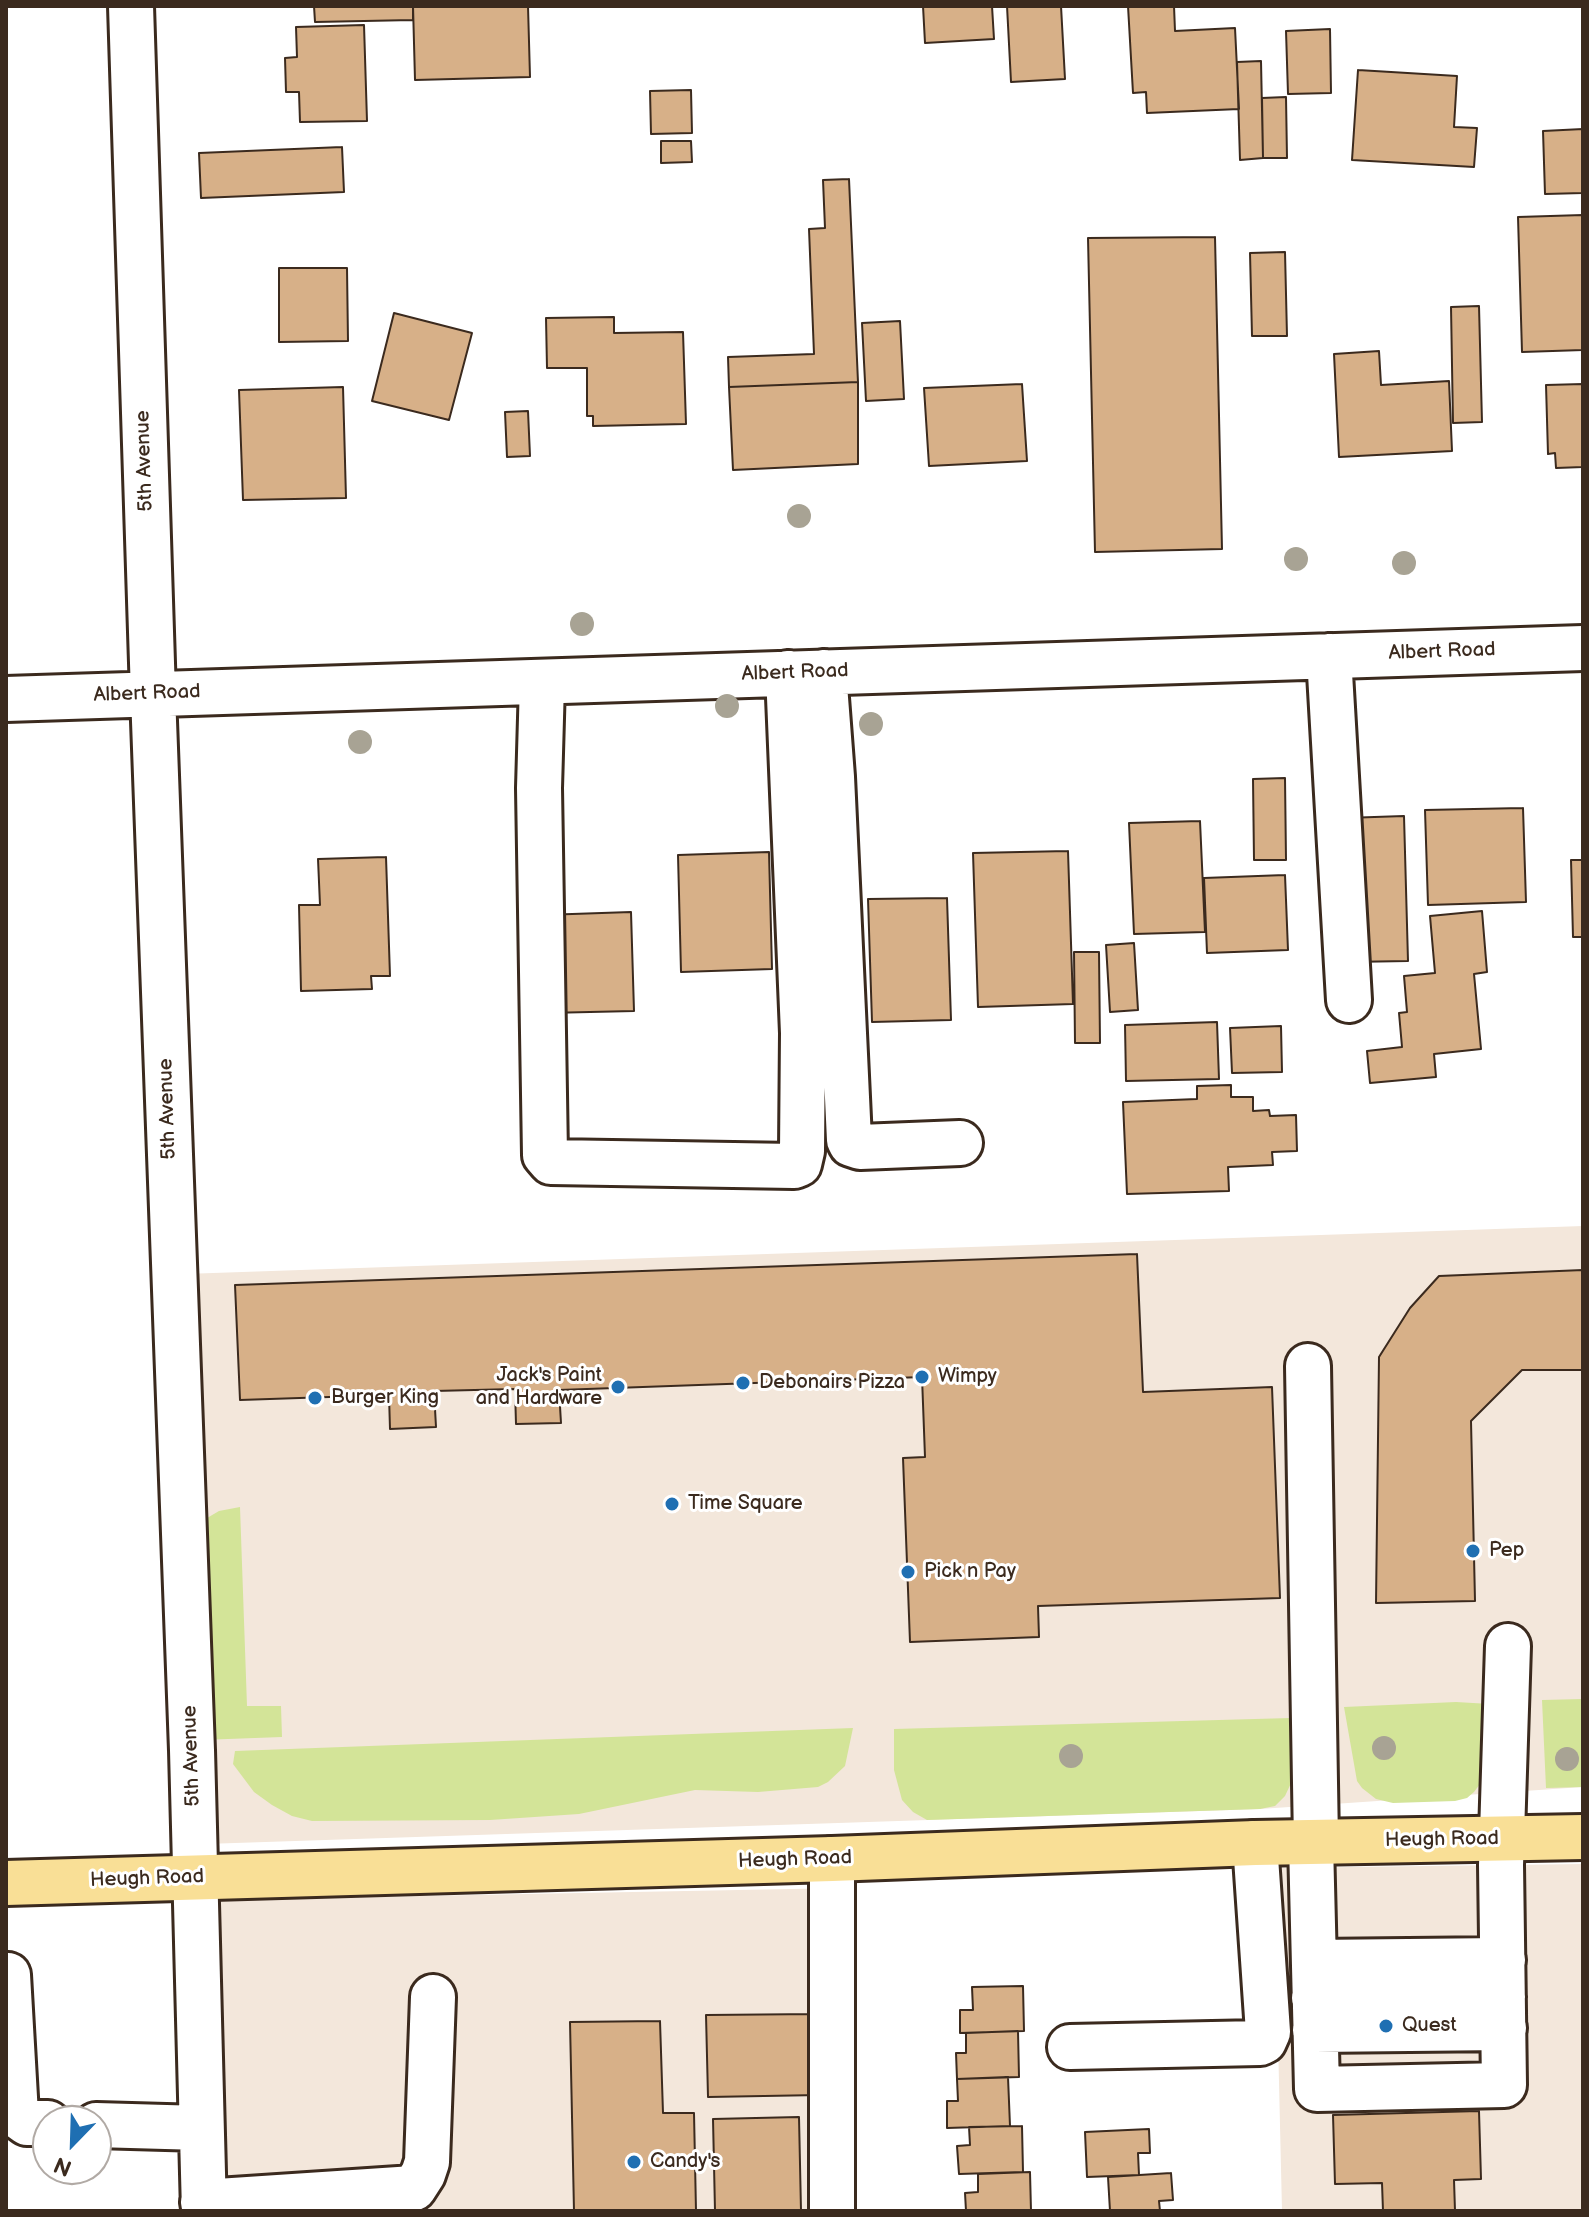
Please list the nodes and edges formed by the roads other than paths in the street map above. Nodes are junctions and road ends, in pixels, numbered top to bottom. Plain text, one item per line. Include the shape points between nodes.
1 (131, 6) edge
2 (1583, 648) edge
3 (1329, 656) junction
4 (806, 673) junction
5 (542, 683) junction
6 (153, 694) junction
7 (6, 699) edge
8 (1349, 1000) dead end
9 (960, 1143) dead end
10 (1308, 1366) dead end
11 (1508, 1646) dead end
12 (1583, 1837) edge
13 (1503, 1839) junction
14 (1314, 1842) junction
15 (1255, 1843) junction
16 (832, 1859) junction
17 (196, 1878) junction
18 (6, 1883) edge
19 (8, 1975) edge
20 (433, 1997) dead end
21 (1503, 2011) junction
22 (1315, 2013) junction
23 (1070, 2047) dead end
24 (32, 2123) edge
25 (112, 2125) edge
26 (201, 2128) junction
27 (204, 2206) edge
28 (832, 2211) edge

1 - 6 street, 5th Avenue
2 - 3 street, Albert Road
3 - 4 street, Albert Road
3 - 8 street
4 - 5 street, Albert Road
4 - 5 street via 802,1151 794,1166 551,1162 545,1155
4 - 9 street via 832,777 849,1140 860,1147
5 - 6 street, Albert Road
6 - 7 street, Albert Road
6 - 17 street, 5th Avenue
10 - 14 street
11 - 13 street
12 - 13 main road, Heugh Road
13 - 14 main road, Heugh Road
13 - 21 street
14 - 15 main road, Heugh Road
14 - 22 street
15 - 16 main road, Heugh Road
15 - 23 street via 1268,2032 1264,2041
16 - 17 main road, Heugh Road
16 - 28 street
17 - 18 main road, Heugh Road
17 - 26 street, 5th Avenue
19 - 24 street via 16,2115
20 - 27 street via 427,2162 414,2188
21 - 22 street
21 - 22 street
21 - 22 street via 1504,2085 1317,2089
25 - 26 street
26 - 27 street, 5th Avenue

